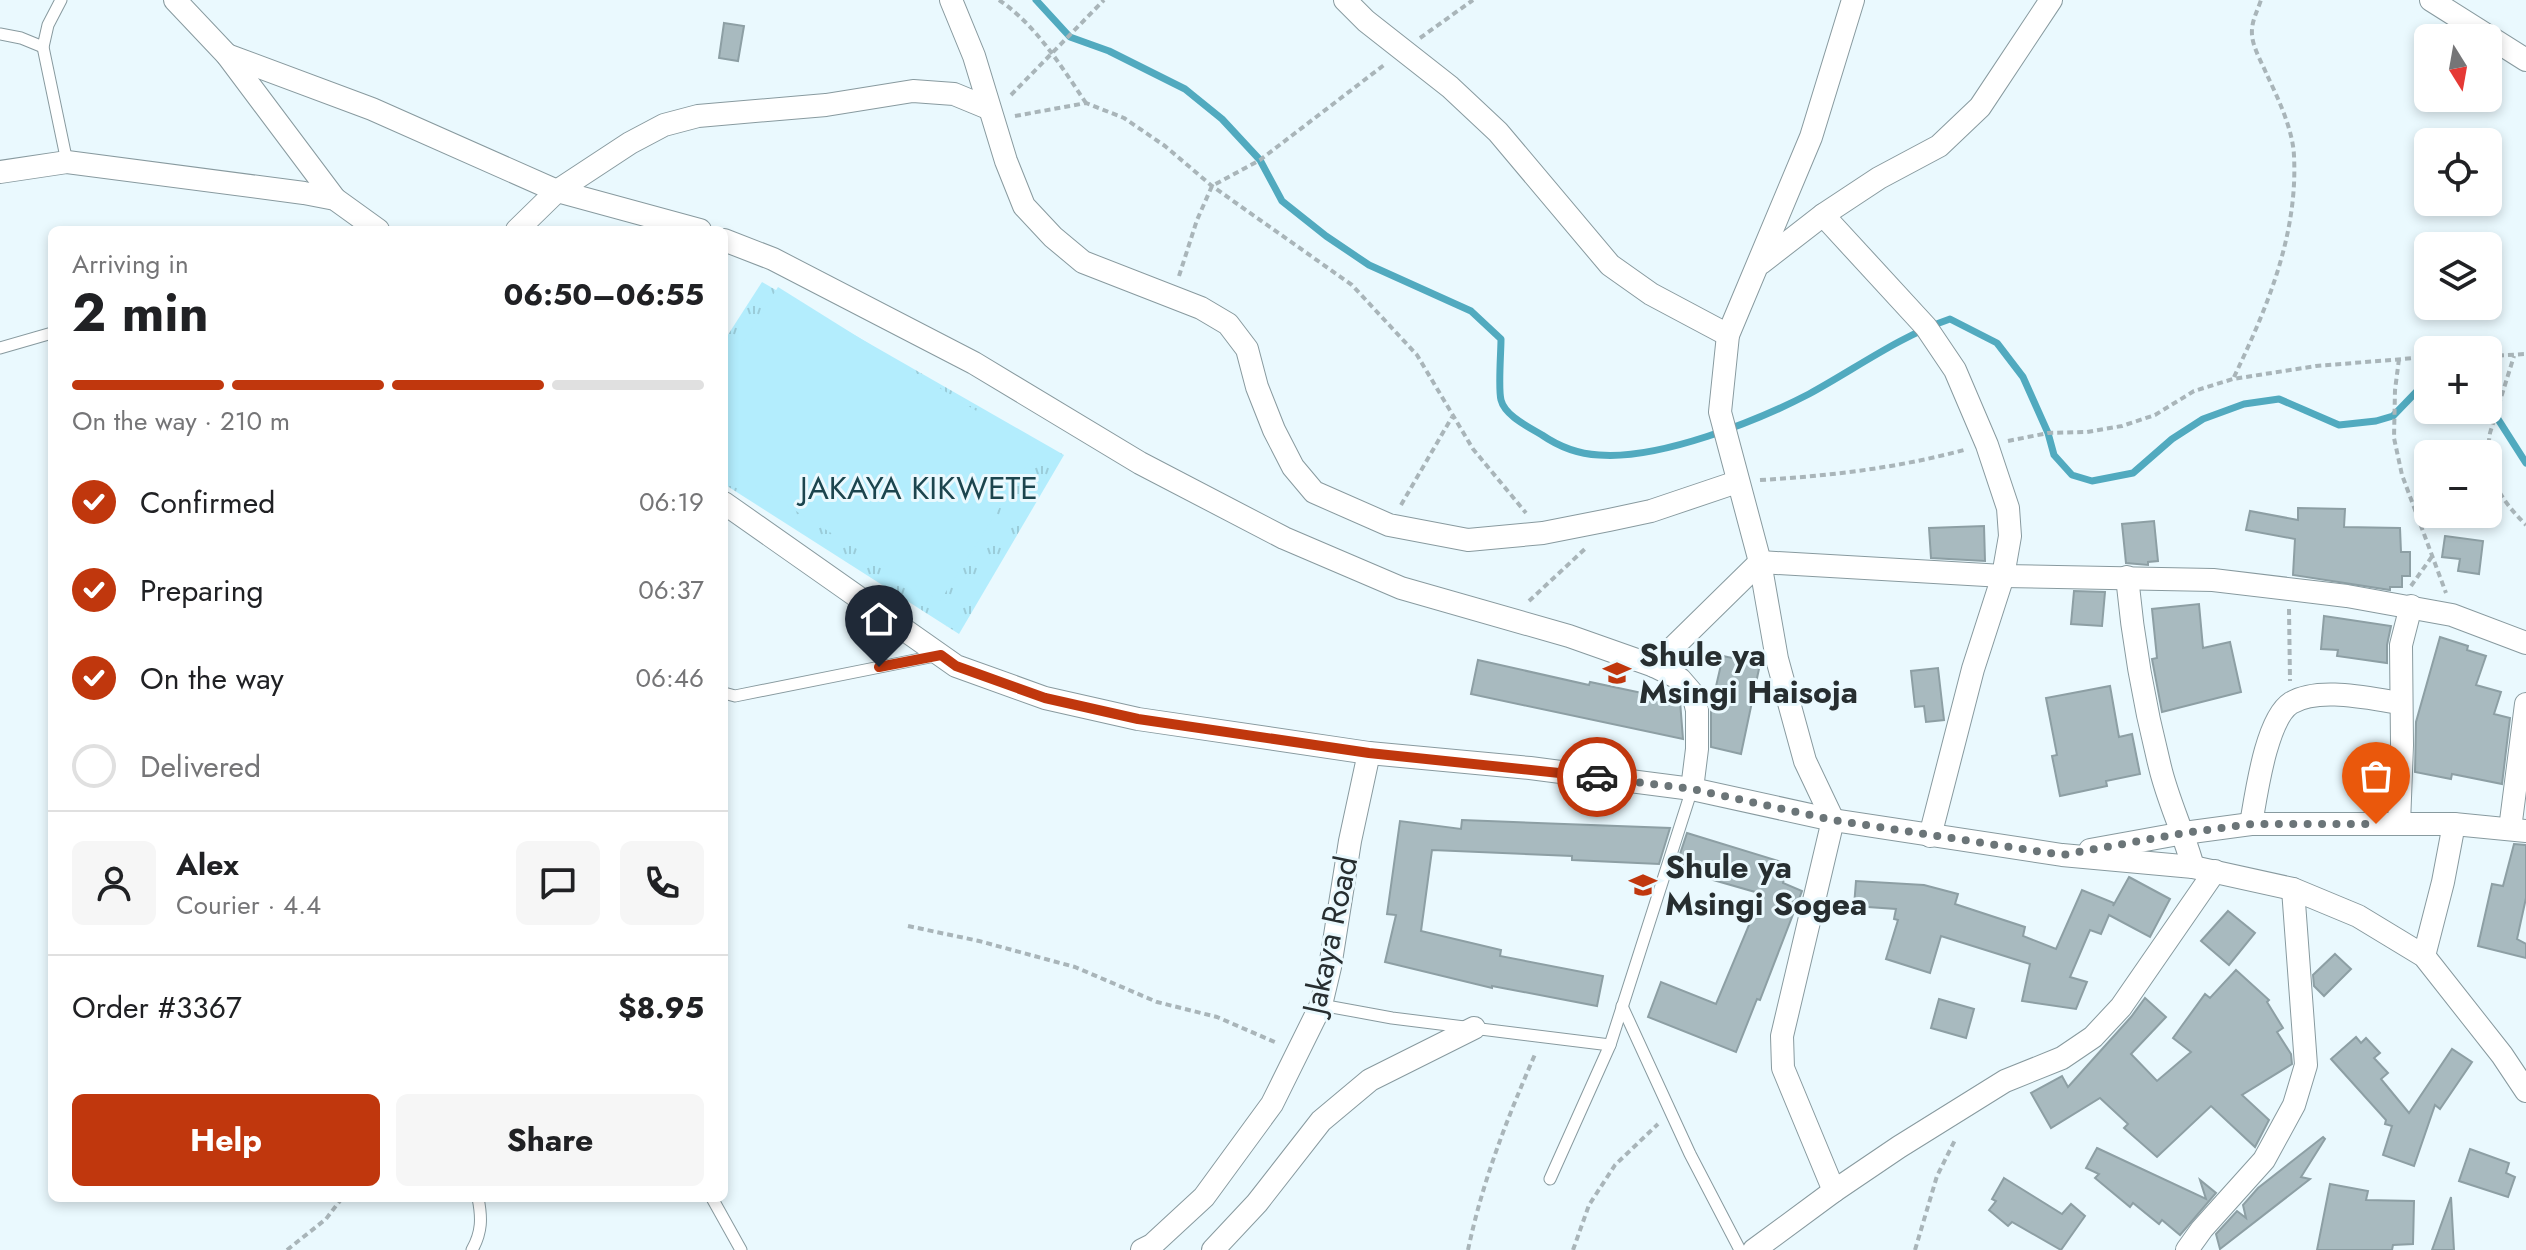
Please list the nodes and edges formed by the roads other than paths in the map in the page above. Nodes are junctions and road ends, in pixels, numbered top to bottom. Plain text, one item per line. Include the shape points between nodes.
1 (61, 0) edge
2 (175, 0) edge
3 (951, 0) edge
4 (1345, 0) edge
5 (1853, 0) edge
6 (2051, 0) edge
7 (2431, 0) edge
8 (0, 34) edge
9 (43, 47) junction
10 (227, 55) junction
11 (2526, 60) edge
12 (991, 115) junction
13 (67, 162) junction
14 (0, 172) edge
15 (557, 191) junction
16 (335, 199) junction
17 (1823, 215) junction
18 (372, 226) edge
19 (521, 226) edge
20 (685, 226) edge
21 (728, 242) edge
22 (1758, 265) junction
23 (48, 334) edge
24 (1728, 335) junction
25 (0, 348) edge
26 (1737, 482) junction
27 (728, 506) edge
28 (1760, 562) junction
29 (2003, 576) junction
30 (2127, 577) junction
31 (2405, 606) junction
32 (2526, 643) edge
33 (941, 655) junction
34 (1654, 666) junction
35 (728, 694) edge
36 (2401, 703) junction
37 (2526, 704) edge
38 (1369, 753) junction
39 (1692, 789) junction
40 (1833, 820) junction
41 (2251, 824) junction
42 (2399, 824) junction
43 (2454, 824) junction
44 (2518, 830) edge
45 (2184, 833) junction
46 (1930, 836) junction
47 (2062, 855) junction
48 (2204, 869) junction
49 (2293, 889) junction
50 (2424, 956) junction
51 (1321, 1005) junction
52 (1622, 1006) junction
53 (1474, 1028) junction
54 (1610, 1045) junction
55 (2525, 1088) edge
56 (1550, 1179) dead end
57 (1834, 1191) junction
58 (479, 1202) edge
59 (714, 1202) edge
60 (1147, 1248) edge
61 (472, 1250) edge
62 (741, 1250) edge
63 (1213, 1250) edge
64 (1740, 1250) edge
65 (1754, 1250) edge
66 (2187, 1250) edge

1 - 9 lane
2 - 10 street
3 - 12 street
4 - 24 street via 1498,132 1610,265 1651,294
5 - 22 street via 1811,137
6 - 17 street via 1980,107 1939,146
7 - 11 street
8 - 9 lane
9 - 13 lane
10 - 15 street via 372,109
10 - 16 street
12 - 15 street via 954,94 913,91 698,116 664,125 630,143
12 - 26 street via 1024,206 1053,237 1083,262 1201,308 1228,324 1247,349 1274,430 1293,467 1314,492 1389,525 1468,540 1543,533 1651,511
13 - 14 street
13 - 16 street
15 - 19 street
15 - 20 street
16 - 18 street
17 - 22 street
17 - 29 street via 1955,370 2008,508 2010,536
21 - 34 street via 773,259 974,363 1140,463 1284,538 1401,588
22 - 24 street
23 - 25 lane
24 - 26 street via 1720,412
26 - 28 street
27 - 33 street
28 - 29 street
28 - 34 street
28 - 40 street via 1777,659 1805,761
29 - 30 street
29 - 46 street
30 - 31 street via 2213,580
30 - 45 street via 2133,641 2161,770
31 - 32 street via 2452,615
31 - 36 street
33 - 35 lane
33 - 38 street via 956,666 1045,698 1138,719
34 - 39 street via 1680,679 1693,694 1697,723
36 - 41 street via 2340,695 2292,703 2280,715 2261,766
36 - 42 street
37 - 44 street
38 - 39 street
38 - 51 street, Jakaya Road
39 - 40 street
39 - 52 lane
40 - 46 street
40 - 57 street via 1782,1036 1783,1068
41 - 42 street
41 - 45 street
42 - 43 street
43 - 44 street
43 - 50 street
45 - 47 street
45 - 48 street
46 - 47 street
47 - 48 street
48 - 49 street
48 - 57 street via 2121,1007 2093,1037 2062,1058 2005,1081
49 - 50 street via 2358,916
49 - 66 street via 2306,1065 2294,1105 2264,1160
50 - 55 street
51 - 53 lane
51 - 60 street, Jakaya Road via 1272,1104 1204,1197
52 - 54 lane
52 - 64 lane
53 - 54 lane
53 - 63 street via 1370,1080 1321,1121
54 - 56 lane
57 - 65 street
58 - 61 lane via 482,1220
59 - 62 lane

